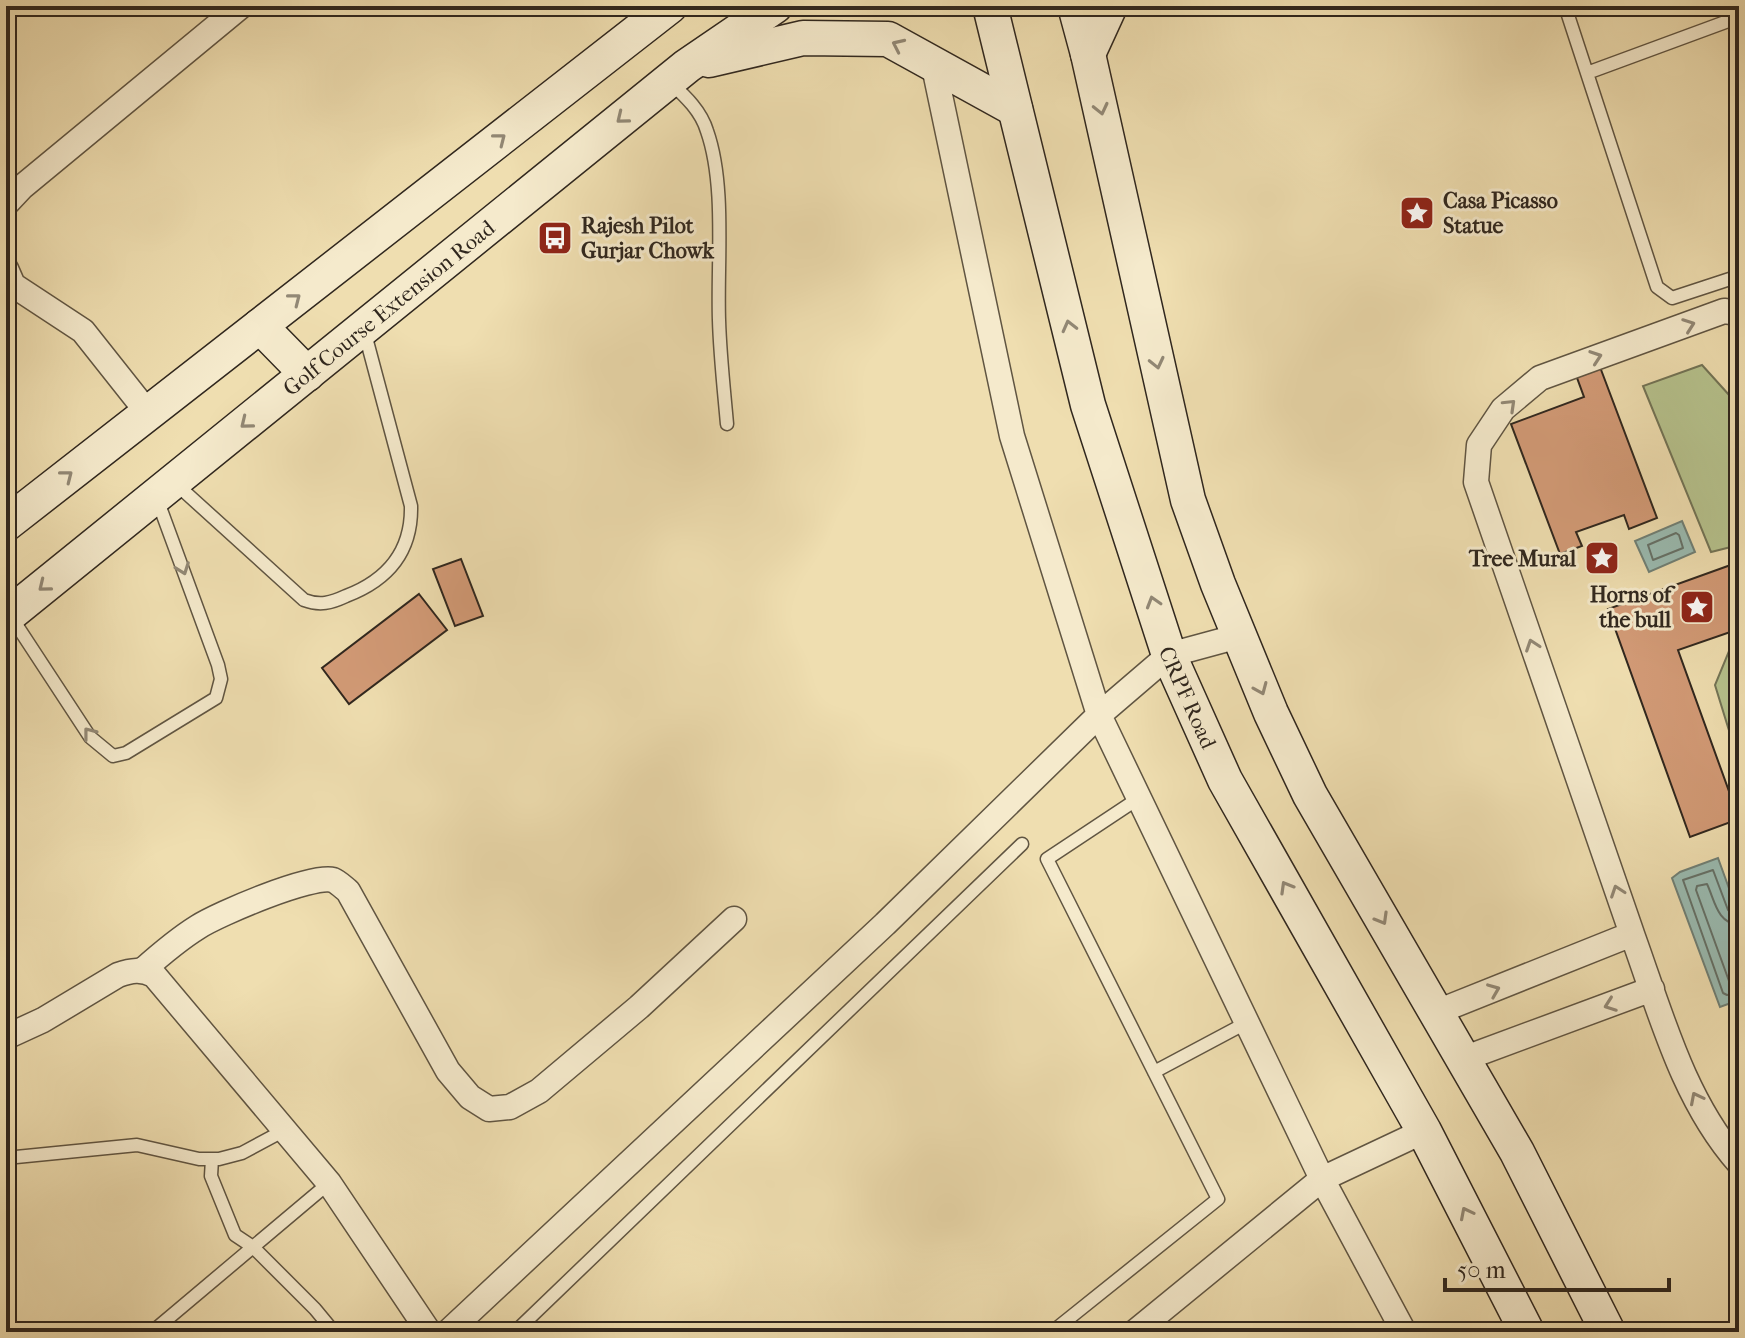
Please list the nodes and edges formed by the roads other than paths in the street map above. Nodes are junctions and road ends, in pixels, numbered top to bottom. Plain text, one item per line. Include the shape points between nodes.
1 (241, 6) edge
2 (644, 6) edge
3 (670, 6) edge
4 (775, 6) edge
5 (990, 6) edge
6 (1075, 6) edge
7 (1110, 6) edge
8 (1565, 6) edge
9 (1739, 17) edge
10 (630, 37) junction
11 (1088, 54) junction
12 (933, 62) junction
13 (678, 73) junction
14 (1587, 73) junction
15 (1015, 109) junction
16 (6, 204) edge
17 (6, 269) edge
18 (1739, 276) edge
19 (1739, 313) edge
20 (260, 326) junction
21 (364, 327) junction
22 (307, 374) junction
23 (148, 413) junction
24 (727, 424) dead end
25 (164, 489) junction
26 (6, 524) edge
27 (8, 615) edge
28 (1239, 636) junction
29 (1169, 655) junction
30 (1099, 715) junction
31 (1139, 798) junction
32 (1022, 844) dead end
33 (734, 919) dead end
34 (1632, 934) junction
35 (143, 970) junction
36 (1652, 989) junction
37 (1437, 1012) junction
38 (1246, 1023) junction
39 (6, 1037) edge
40 (1463, 1059) junction
41 (1154, 1072) junction
42 (283, 1131) junction
43 (1424, 1131) junction
44 (6, 1158) edge
45 (212, 1159) junction
46 (1739, 1163) edge
47 (1322, 1179) junction
48 (329, 1183) junction
49 (253, 1247) junction
50 (152, 1332) edge
51 (334, 1332) edge
52 (429, 1332) edge
53 (448, 1332) edge
54 (515, 1332) edge
55 (1052, 1332) edge
56 (1135, 1332) edge
57 (1404, 1332) edge
58 (1527, 1332) edge
59 (1608, 1332) edge

1 - 16 street
2 - 10 street
3 - 10 street
4 - 13 street, Golf Course Extension Road
5 - 15 street, CRPF Road
6 - 11 street
7 - 11 street
8 - 14 lane
9 - 14 lane
20 -> 10 street
11 -> 28 street via 1188,500
12 -> 13 street via 888,39 803,38
12 - 15 street
12 - 30 street via 1012,436
13 -> 21 street, Golf Course Extension Road
13 - 24 lane via 707,131 712,158
14 - 18 lane via 1657,287 1672,298
29 -> 15 street, CRPF Road via 1088,405
17 - 23 street via 13,285 83,331
34 -> 19 street via 1476,482 1479,445 1503,409 1540,378 1724,311
20 - 22 street
20 - 23 street
21 - 22 street, Golf Course Extension Road
21 - 25 lane via 412,515 402,552 367,588 317,605 304,600
22 -> 25 street, Golf Course Extension Road
26 -> 23 street
25 -> 27 street, Golf Course Extension Road
25 -> 27 lane via 218,665 216,698 113,756 90,737
28 - 29 street
28 -> 37 street via 1310,795
29 - 30 street
43 -> 29 street, CRPF Road via 1225,780
30 - 31 street
30 - 53 street
31 - 38 street
31 - 41 lane via 1047,859
32 - 54 lane
33 - 35 street via 539,1091 510,1107 489,1109 470,1097 448,1071 348,891 335,880 305,883 201,925
34 - 36 street
37 -> 34 street
35 - 39 street via 118,975
35 - 42 street via 164,983
36 -> 40 street
46 -> 36 street via 1685,1075
37 - 40 street
38 - 41 lane
38 - 47 street
40 - 59 street via 1517,1152
41 - 55 lane via 1218,1199
42 - 45 lane via 242,1153
42 - 48 street
43 - 47 street
58 -> 43 street, CRPF Road
44 - 45 lane via 137,1145
45 - 49 lane via 211,1176 221,1205 235,1235
47 - 56 street
47 - 57 street
48 - 49 lane
48 - 52 street
49 - 50 lane
49 - 51 lane

